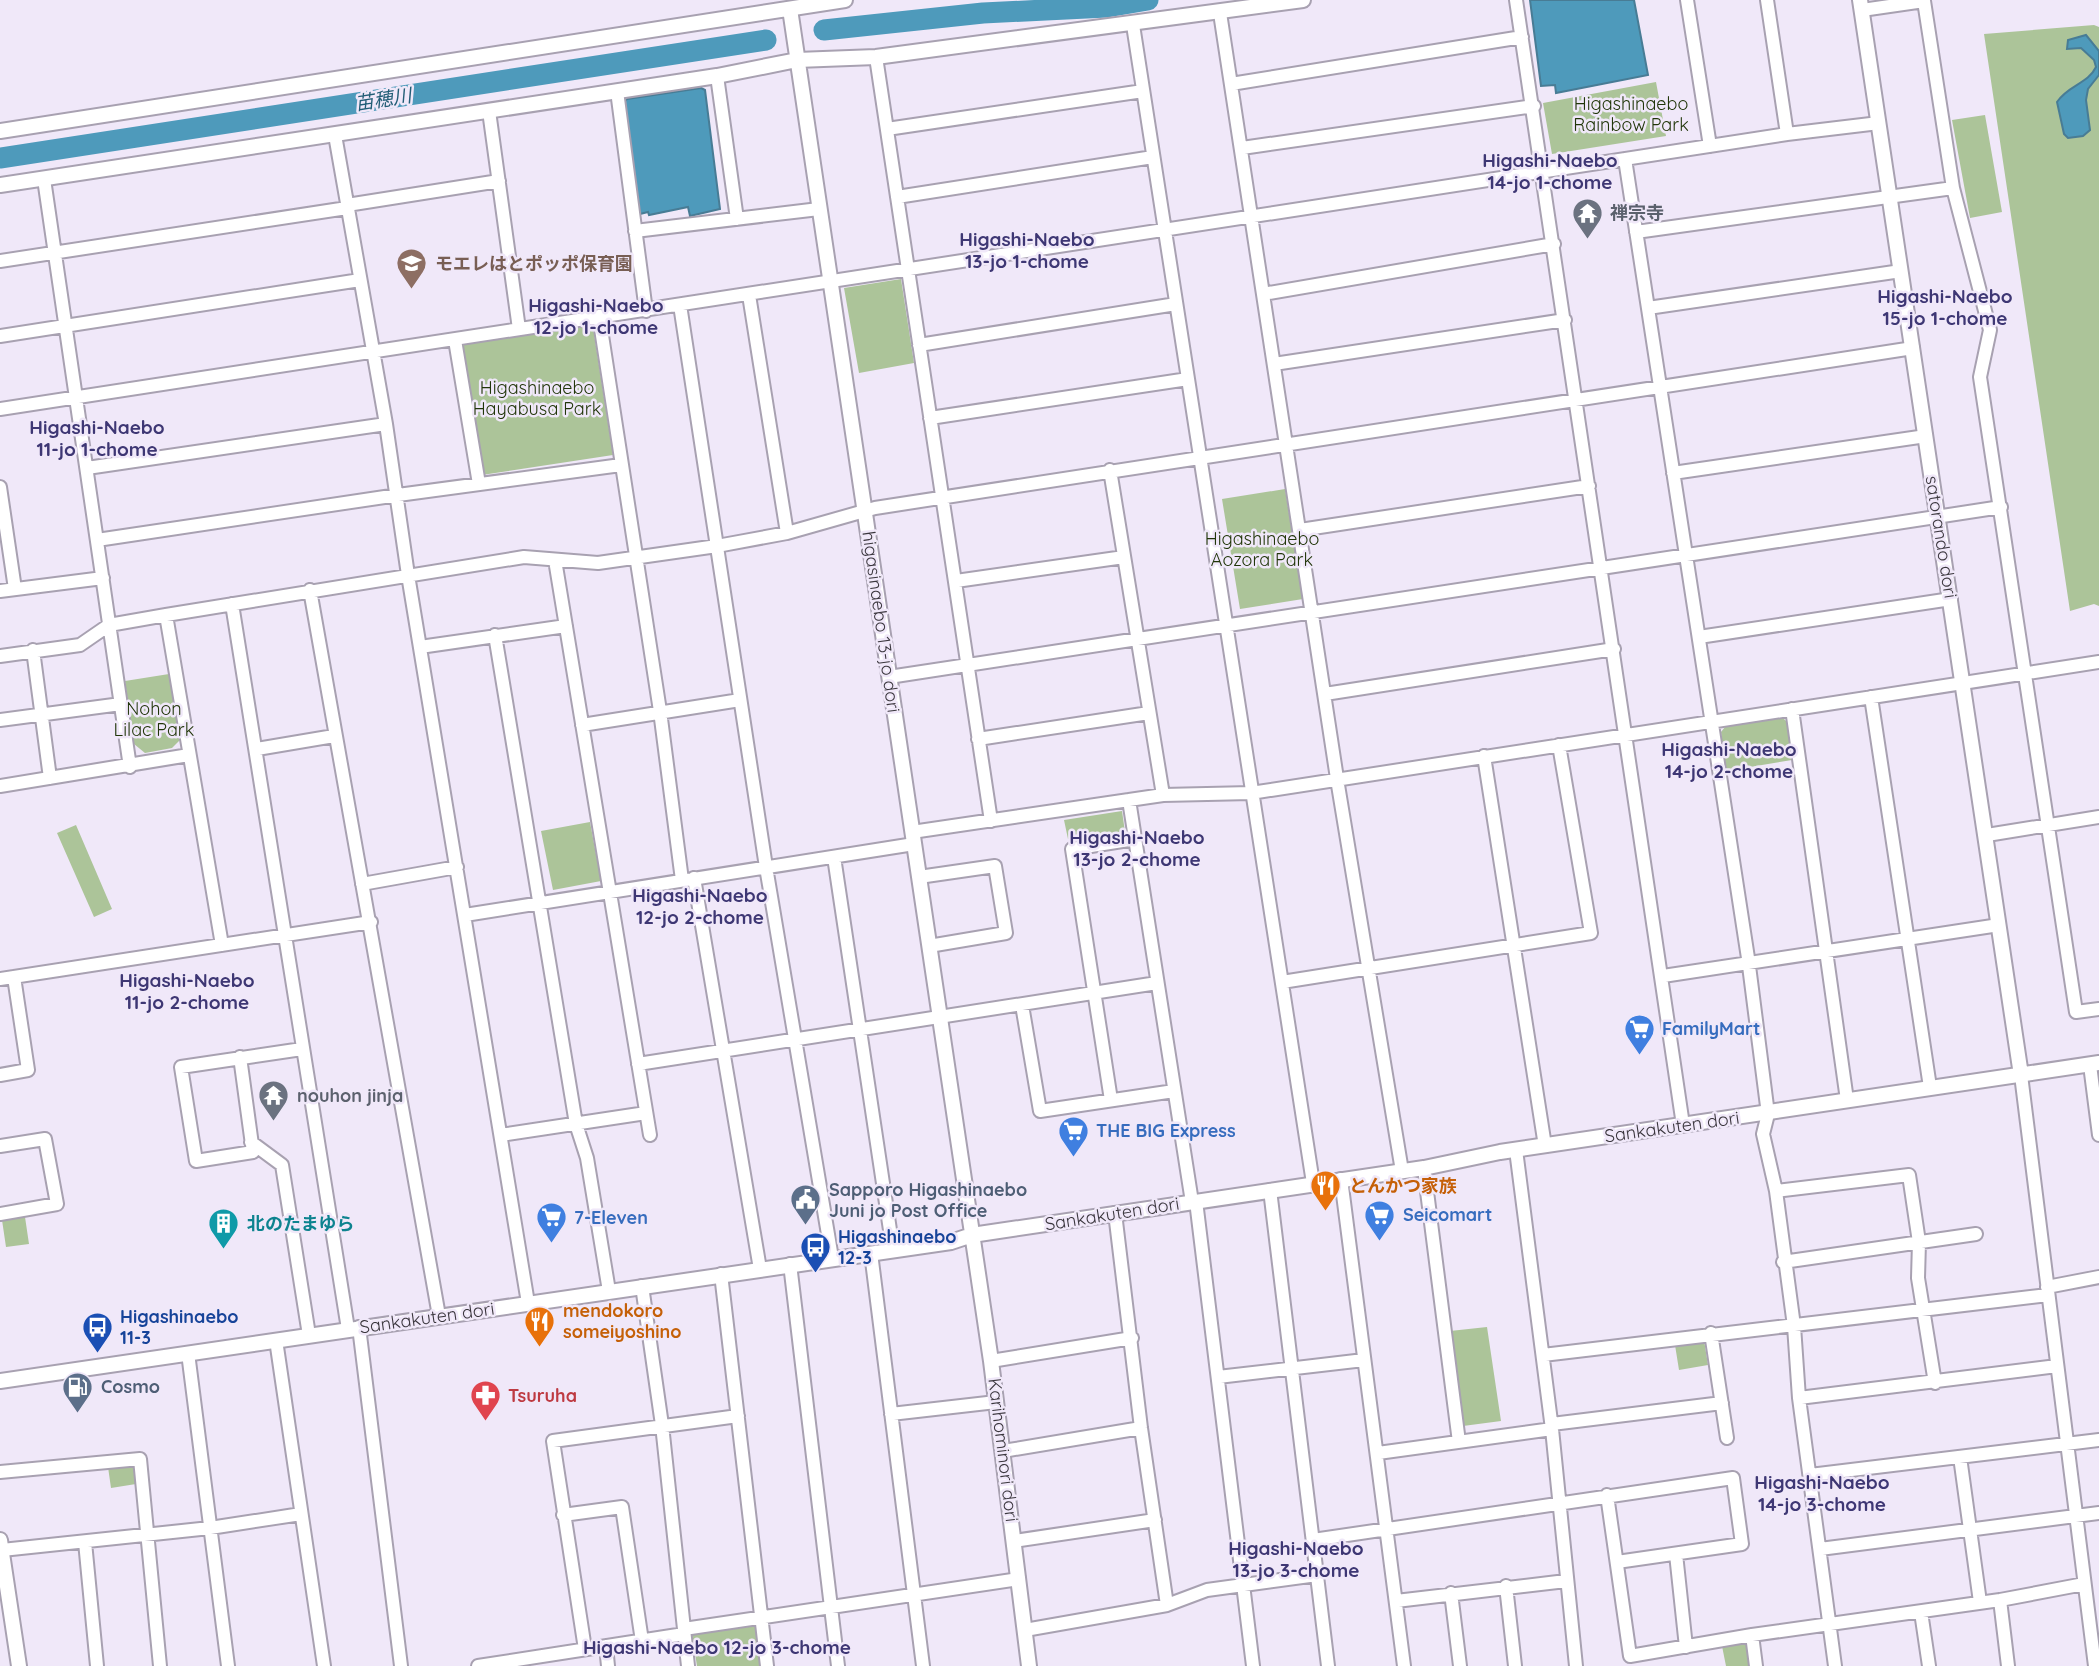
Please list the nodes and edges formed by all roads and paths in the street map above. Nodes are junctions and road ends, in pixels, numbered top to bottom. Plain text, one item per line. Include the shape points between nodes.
1 (845, 0) edge
2 (1304, 0) edge
3 (1516, 0) edge
4 (1687, 0) edge
5 (1767, 0) edge
6 (1861, 5) edge
7 (790, 9) junction
8 (1220, 13) junction
9 (1133, 25) junction
10 (1522, 37) junction
11 (876, 57) junction
12 (797, 60) junction
13 (717, 76) junction
14 (1231, 84) junction
15 (617, 91) junction
16 (1143, 91) junction
17 (1534, 106) junction
18 (489, 111) junction
19 (1879, 122) junction
20 (887, 129) junction
21 (0, 131) edge
22 (1787, 134) junction
23 (335, 135) junction
24 (1710, 146) junction
25 (1242, 148) junction
26 (1153, 157) junction
27 (1625, 159) junction
28 (1542, 173) junction
29 (44, 179) junction
30 (499, 181) junction
31 (0, 185) edge
32 (1952, 188) junction
33 (1890, 196) junction
34 (897, 197) junction
35 (347, 206) junction
36 (819, 209) junction
37 (1252, 217) junction
38 (737, 219) junction
39 (635, 231) junction
40 (1165, 231) junction
41 (1636, 232) junction
42 (1554, 244) junction
43 (56, 253) junction
44 (0, 261) edge
45 (907, 269) junction
46 (1901, 271) junction
47 (359, 280) junction
48 (829, 282) junction
49 (1264, 294) junction
50 (749, 295) junction
51 (1176, 304) junction
52 (680, 305) junction
53 (1648, 308) junction
54 (646, 311) junction
55 (599, 316) junction
56 (1565, 320) junction
57 (66, 326) junction
58 (519, 329) junction
59 (0, 335) edge
60 (455, 340) junction
61 (919, 345) junction
62 (1913, 348) junction
63 (374, 351) junction
64 (1274, 363) junction
65 (1188, 379) junction
66 (1660, 387) junction
67 (76, 397) junction
68 (1577, 400) junction
69 (0, 409) edge
70 (930, 418) junction
71 (386, 424) junction
72 (1926, 436) junction
73 (1286, 444) junction
74 (1200, 457) junction
75 (621, 465) junction
76 (87, 468) junction
77 (1110, 470) junction
78 (1673, 473) junction
79 (479, 484) junction
80 (1589, 486) junction
81 (0, 487) edge
82 (398, 495) junction
83 (942, 497) junction
84 (2001, 507) junction
85 (864, 509) junction
86 (1938, 517) junction
87 (1300, 530) junction
88 (787, 533) junction
89 (97, 540) junction
90 (717, 546) junction
91 (1686, 554) junction
92 (636, 557) junction
93 (1124, 557) junction
94 (555, 560) junction
95 (1601, 569) junction
96 (408, 575) junction
97 (103, 578) junction
98 (956, 581) junction
99 (15, 590) junction
100 (310, 590) junction
101 (0, 591) edge
102 (1951, 599) junction
103 (232, 604) junction
104 (1313, 613) junction
105 (166, 615) junction
106 (109, 625) junction
107 (566, 626) junction
108 (1225, 626) junction
109 (495, 635) junction
110 (1699, 638) junction
111 (1136, 639) junction
112 (420, 647) junction
113 (1614, 649) junction
114 (33, 650) junction
115 (0, 656) edge
116 (2099, 662) edge
117 (968, 663) junction
118 (2026, 672) junction
119 (889, 677) junction
120 (1964, 683) junction
121 (1325, 694) junction
122 (1871, 697) junction
123 (740, 700) junction
124 (121, 704) junction
125 (1793, 709) junction
126 (660, 711) junction
127 (43, 712) junction
128 (1149, 713) junction
129 (0, 720) edge
130 (1711, 722) junction
131 (582, 725) junction
132 (1627, 734) junction
133 (334, 736) junction
134 (978, 739) junction
135 (1559, 745) junction
136 (257, 749) junction
137 (189, 755) junction
138 (1484, 757) junction
139 (130, 767) junction
140 (51, 778) junction
141 (1338, 778) junction
142 (0, 786) edge
143 (1251, 793) junction
144 (1163, 795) junction
145 (1129, 800) junction
146 (2099, 817) edge
147 (991, 821) junction
148 (2048, 825) junction
149 (1987, 835) junction
150 (913, 838) junction
151 (1135, 839) junction
152 (834, 857) junction
153 (457, 867) junction
154 (766, 867) junction
155 (919, 877) junction
156 (688, 879) junction
157 (362, 884) junction
158 (610, 891) junction
159 (539, 903) junction
160 (465, 915) junction
161 (371, 922) junction
162 (1999, 925) junction
163 (284, 935) junction
164 (1908, 938) junction
165 (222, 945) junction
166 (929, 946) junction
167 (1514, 947) junction
168 (1828, 951) junction
169 (1749, 964) junction
170 (1368, 969) junction
171 (1663, 976) junction
172 (14, 977) junction
173 (0, 979) edge
174 (1282, 982) junction
175 (1157, 983) junction
176 (1096, 993) junction
177 (1022, 1005) junction
178 (2099, 1009) edge
179 (939, 1017) junction
180 (859, 1029) junction
181 (798, 1038) junction
182 (302, 1049) junction
183 (723, 1050) junction
184 (240, 1056) junction
185 (638, 1064) junction
186 (2095, 1064) edge
187 (0, 1075) edge
188 (2021, 1075) junction
189 (1930, 1087) junction
190 (1174, 1091) junction
191 (1111, 1100) junction
192 (1847, 1100) junction
193 (646, 1113) junction
194 (1769, 1114) junction
195 (576, 1124) junction
196 (1683, 1125) junction
197 (501, 1135) junction
198 (650, 1135) dead end
199 (2099, 1135) edge
200 (251, 1142) junction
201 (0, 1146) edge
202 (1545, 1146) junction
203 (1516, 1150) junction
204 (1424, 1168) junction
205 (1402, 1171) junction
206 (1341, 1179) junction
207 (1313, 1183) junction
208 (1270, 1190) junction
209 (1776, 1191) junction
210 (1194, 1201) junction
211 (1115, 1213) junction
212 (0, 1214) edge
213 (1976, 1234) dead end
214 (972, 1235) junction
215 (1919, 1242) junction
216 (893, 1250) junction
217 (871, 1253) junction
218 (832, 1258) junction
219 (1783, 1262) junction
220 (790, 1264) junction
221 (760, 1269) junction
222 (721, 1274) junction
223 (2099, 1277) edge
224 (642, 1286) junction
225 (609, 1291) junction
226 (2047, 1291) junction
227 (528, 1303) junction
228 (1923, 1307) junction
229 (439, 1317) junction
230 (1794, 1326) junction
231 (353, 1328) junction
232 (1712, 1333) junction
233 (309, 1335) junction
234 (1132, 1338) junction
235 (276, 1340) junction
236 (188, 1353) junction
237 (1543, 1355) junction
238 (1364, 1360) junction
239 (991, 1361) junction
240 (2057, 1366) junction
241 (1292, 1369) junction
242 (1218, 1377) junction
243 (0, 1381) edge
244 (1935, 1382) junction
245 (1799, 1398) junction
246 (996, 1402) junction
247 (1722, 1403) junction
248 (891, 1414) junction
249 (738, 1416) junction
250 (662, 1425) junction
251 (1552, 1427) junction
252 (1141, 1428) junction
253 (1727, 1438) dead end
254 (2099, 1440) edge
255 (1459, 1442) junction
256 (2067, 1444) junction
257 (1003, 1451) junction
258 (1378, 1453) junction
259 (1960, 1457) junction
260 (0, 1472) edge
261 (1810, 1475) junction
262 (1607, 1495) junction
263 (1561, 1504) junction
264 (2099, 1513) edge
265 (300, 1514) junction
266 (563, 1515) junction
267 (2076, 1516) junction
268 (1155, 1520) junction
269 (210, 1528) junction
270 (1386, 1528) junction
271 (1968, 1531) junction
272 (148, 1535) junction
273 (1313, 1540) junction
274 (1014, 1541) junction
275 (85, 1542) junction
276 (1, 1545) edge
277 (1820, 1549) junction
278 (1676, 1554) junction
279 (1617, 1562) junction
280 (1317, 1575) junction
281 (1019, 1579) junction
282 (1566, 1581) junction
283 (2084, 1584) junction
284 (1243, 1586) junction
285 (1506, 1586) junction
286 (1451, 1593) junction
287 (913, 1594) junction
288 (2000, 1600) junction
289 (1396, 1601) junction
290 (1980, 1602) junction
291 (1167, 1605) junction
292 (831, 1606) junction
293 (1921, 1612) junction
294 (761, 1616) junction
295 (1830, 1626) junction
296 (1026, 1630) junction
297 (684, 1631) junction
298 (1752, 1635) junction
299 (642, 1641) junction
300 (606, 1646) junction
301 (1686, 1647) junction
302 (584, 1649) junction
303 (533, 1662) edge
304 (19, 1666) edge
305 (97, 1666) edge
306 (160, 1666) edge
307 (228, 1666) edge
308 (324, 1666) edge
309 (401, 1666) edge
310 (478, 1666) edge
311 (608, 1666) edge
312 (688, 1666) edge
313 (767, 1666) edge
314 (838, 1666) edge
315 (922, 1666) edge
316 (1029, 1666) edge
317 (1253, 1666) edge
318 (1328, 1666) edge
319 (1404, 1666) edge
320 (1460, 1666) edge
321 (1515, 1666) edge
322 (1576, 1666) edge
323 (1756, 1666) edge
324 (1835, 1666) edge
325 (1929, 1666) edge
326 (2008, 1666) edge
327 (2095, 1666) edge

1 - 7 street
2 - 8 street
3 - 10 street
4 - 24 street
5 - 22 street
6 - 19 street, satorando dori
6 - 32 street via 1924,1
7 - 12 street, higasinaebo 13-jo dori
7 - 21 street
8 - 9 street
8 - 14 street
9 - 11 street
9 - 16 street
10 - 14 street
10 - 17 street
11 - 12 street
11 - 20 street
12 - 13 street
12 - 36 street, higasinaebo 13-jo dori
13 - 15 street
13 - 38 street
14 - 25 street
15 - 18 street
15 - 39 street
16 - 20 street
16 - 26 street
17 - 25 street
17 - 28 street
18 - 23 street
18 - 30 street
19 - 22 street
19 - 33 street, satorando dori
20 - 34 street
22 - 24 street
23 - 29 street
23 - 35 street
24 - 27 street
25 - 37 street
26 - 34 street
26 - 40 street
27 - 28 street
27 - 41 street
28 - 37 street
28 - 42 street
29 - 31 street
29 - 43 street
30 - 35 street
30 - 58 street
32 - 33 street
32 - 84 street via 1990,330 1980,377
33 - 41 street
33 - 46 street, satorando dori
34 - 45 street
35 - 43 street
35 - 47 street
36 - 38 street
36 - 48 street, higasinaebo 13-jo dori
37 - 40 street
37 - 49 street
38 - 39 street
39 - 54 street
40 - 45 street
40 - 51 street
41 - 53 street
42 - 49 street
42 - 56 street
43 - 44 street
43 - 57 street
45 - 48 street
45 - 61 street
46 - 53 street
46 - 62 street, satorando dori
47 - 57 street
47 - 63 street
48 - 50 street
48 - 85 street, higasinaebo 13-jo dori
49 - 64 street
50 - 52 street
50 - 88 street
51 - 61 street
51 - 65 street
52 - 54 street
52 - 90 street
53 - 66 street
54 - 55 street
55 - 58 street
55 - 75 street
56 - 64 street
56 - 68 street
57 - 59 street
57 - 67 street
58 - 60 street
60 - 63 street
60 - 79 street
61 - 70 street
62 - 66 street
62 - 72 street, satorando dori
63 - 67 street
63 - 71 street
64 - 73 street
65 - 70 street
65 - 74 street
66 - 68 street
66 - 78 street
67 - 69 street
67 - 76 street
68 - 73 street
68 - 80 street
70 - 83 street
71 - 76 street
71 - 82 street
72 - 78 street
72 - 86 street, satorando dori
73 - 74 street
73 - 87 street
74 - 77 street
74 - 108 street
75 - 79 street
75 - 92 street
76 - 89 street
77 - 83 street
77 - 93 street
78 - 91 street
79 - 82 street
80 - 87 street
80 - 95 street
81 - 99 street
82 - 89 street
82 - 96 street
83 - 85 street
83 - 98 street
84 - 86 street
84 - 118 street
85 - 88 street
85 - 119 street, higasinaebo 13-jo dori
86 - 91 street
86 - 102 street, satorando dori
87 - 104 street
88 - 90 street
89 - 97 street
90 - 92 street
90 - 123 street
91 - 95 street
91 - 110 street
92 - 94 street via 598,563
92 - 126 street
93 - 98 street
93 - 111 street
94 - 96 street via 524,557
94 - 107 street
95 - 104 street
95 - 113 street
96 - 100 street
96 - 112 street
97 - 99 street
97 - 106 street
98 - 117 street
99 - 101 street
100 - 103 street
100 - 133 street
102 - 110 street
102 - 120 street, satorando dori
103 - 105 street
103 - 136 street
104 - 108 street
104 - 121 street
105 - 106 street
105 - 137 street
106 - 114 street via 80,645
106 - 124 street
107 - 109 street
107 - 131 street
108 - 111 street
108 - 143 street
109 - 112 street
109 - 159 street
110 - 130 street
111 - 117 street
111 - 128 street
112 - 153 street
113 - 121 street
113 - 132 street
114 - 115 street
114 - 127 street
116 - 118 street
117 - 119 street
117 - 134 street
118 - 120 street
118 - 148 street
119 - 150 street, higasinaebo 13-jo dori
120 - 122 street
120 - 149 street, satorando dori
121 - 141 street
122 - 125 street
122 - 164 street
123 - 126 street
123 - 154 street
124 - 127 street
124 - 139 street
125 - 130 street
125 - 168 street
126 - 131 street
126 - 156 street
127 - 129 street
127 - 140 street
128 - 134 street
128 - 144 street
130 - 132 street
130 - 169 street
131 - 158 street
132 - 135 street
132 - 171 street
133 - 136 street
133 - 157 street
134 - 147 street
135 - 138 street
135 - 167 street via 1591,933
136 - 163 street
137 - 139 street
137 - 165 street
138 - 141 street
138 - 167 street
139 - 140 street
140 - 142 street
141 - 143 street
141 - 170 street
143 - 144 street
143 - 174 street
144 - 145 street
145 - 147 street
145 - 151 street
146 - 148 street
147 - 150 street
148 - 149 street
148 - 178 street via 2077,1012
149 - 162 street, satorando dori
150 - 152 street
150 - 155 street, higasinaebo 13-jo dori
151 - 175 street
151 - 176 street via 1072,849
152 - 154 street
152 - 180 street
153 - 157 street
153 - 160 street
154 - 156 street
154 - 181 street
155 - 166 street, higasinaebo 13-jo dori
155 - 166 street via 995,866 1006,933
156 - 158 street
156 - 183 street
157 - 161 street
158 - 159 street
158 - 185 street
159 - 160 street
159 - 195 street
160 - 197 street
161 - 163 street
161 - 229 street
162 - 164 street
162 - 188 street, satorando dori
163 - 165 street
163 - 182 street
164 - 168 street
164 - 189 street
165 - 172 street
166 - 179 street, higasinaebo 13-jo dori
167 - 170 street
167 - 202 street
168 - 169 street
168 - 192 street
169 - 171 street
169 - 194 street
170 - 174 street
170 - 205 street
171 - 196 street
172 - 173 street
172 - 187 street via 28,1070
174 - 207 street
175 - 176 street
175 - 190 street
176 - 177 street
176 - 191 street
177 - 179 street
177 - 191 street via 1040,1111
179 - 180 street
179 - 214 street, higasinaebo 13-jo dori
180 - 181 street
180 - 216 street
181 - 183 street
181 - 218 street
182 - 184 street
182 - 231 street
183 - 185 street
183 - 221 street
184 - 200 street
184 - 200 street via 181,1067 196,1161 253,1152
185 - 193 street
186 - 188 street, Sankakuten dori
186 - 199 street
188 - 189 street, Sankakuten dori
188 - 226 street
189 - 192 street, Sankakuten dori
190 - 191 street
190 - 210 street
192 - 194 street, Sankakuten dori
193 - 195 street
193 - 198 street
194 - 196 street, Sankakuten dori
194 - 209 street via 1763,1134
195 - 197 street
195 - 225 street via 587,1158
196 - 202 street, Sankakuten dori
197 - 227 street
200 - 233 street via 282,1165
201 - 212 street via 45,1139 57,1205
202 - 203 street, Sankakuten dori
203 - 204 street, Sankakuten dori
203 - 237 street
204 - 205 street, Sankakuten dori
204 - 255 street
205 - 206 street, Sankakuten dori
206 - 207 street, Sankakuten dori
206 - 238 street
207 - 208 street, Sankakuten dori
208 - 210 street, Sankakuten dori
208 - 241 street
209 - 215 street via 1909,1175
209 - 219 street
210 - 211 street, Sankakuten dori
210 - 242 street
211 - 214 street, Sankakuten dori
211 - 234 street
213 - 215 street
214 - 216 street, Sankakuten dori
214 - 239 street, Karihominori dori
215 - 219 street
215 - 228 street
216 - 217 street, Sankakuten dori
217 - 218 street, Sankakuten dori
217 - 248 street
218 - 220 street, Sankakuten dori
219 - 230 street
220 - 221 street, Sankakuten dori
220 - 292 street
221 - 222 street, Sankakuten dori
222 - 224 street, Sankakuten dori
222 - 249 street
223 - 226 street
224 - 225 street, Sankakuten dori
224 - 250 street
225 - 227 street, Sankakuten dori
226 - 228 street
226 - 240 street
227 - 229 street, Sankakuten dori
228 - 230 street
228 - 244 street
229 - 231 street, Sankakuten dori
230 - 232 street
230 - 245 street
231 - 233 street, Sankakuten dori
231 - 309 street
232 - 237 street
232 - 247 street
233 - 235 street, Sankakuten dori
234 - 239 street
234 - 252 street
235 - 236 street, Sankakuten dori
235 - 265 street
236 - 243 street, Sankakuten dori
236 - 269 street
237 - 251 street
238 - 241 street
238 - 258 street
239 - 246 street, Karihominori dori
240 - 244 street
240 - 256 street
241 - 242 street
241 - 273 street
242 - 284 street
244 - 245 street
245 - 261 street
246 - 248 street
246 - 257 street, Karihominori dori
247 - 251 street
247 - 253 street
248 - 287 street
249 - 250 street
249 - 294 street
250 - 266 street via 553,1441
250 - 297 street
251 - 255 street
251 - 263 street
252 - 257 street
252 - 268 street
254 - 256 street
255 - 258 street
256 - 259 street
256 - 267 street
257 - 274 street, Karihominori dori
258 - 270 street
259 - 261 street
259 - 271 street
260 - 272 street via 140,1460
261 - 277 street
262 - 263 street
262 - 278 street via 1734,1478 1741,1544
262 - 279 street
263 - 270 street
263 - 282 street
264 - 267 street
265 - 269 street
265 - 308 street
266 - 299 street via 622,1507
266 - 302 street
267 - 271 street
267 - 283 street
268 - 274 street
268 - 291 street
269 - 272 street
269 - 307 street
270 - 273 street
270 - 289 street
271 - 277 street
271 - 290 street
272 - 275 street
272 - 306 street
273 - 280 street
274 - 281 street, Karihominori dori
275 - 276 street
275 - 305 street
276 - 304 street
277 - 295 street
278 - 279 street
278 - 301 street
279 - 301 street via 1630,1657
280 - 284 street
280 - 318 street
281 - 287 street
281 - 296 street, Karihominori dori
282 - 285 street
282 - 322 street
283 - 288 street
283 - 327 street
284 - 291 street via 1206,1590
284 - 317 street
285 - 286 street
285 - 321 street
286 - 289 street
286 - 320 street
287 - 292 street
287 - 315 street
288 - 290 street
288 - 326 street
289 - 319 street
290 - 293 street
291 - 296 street
292 - 294 street
292 - 314 street
293 - 295 street
293 - 325 street
294 - 297 street
294 - 313 street
295 - 298 street
295 - 324 street
296 - 316 street, Karihominori dori
297 - 299 street
297 - 312 street
298 - 301 street
298 - 323 street
299 - 300 street
300 - 302 street
300 - 311 street
302 - 303 street
303 - 310 street

